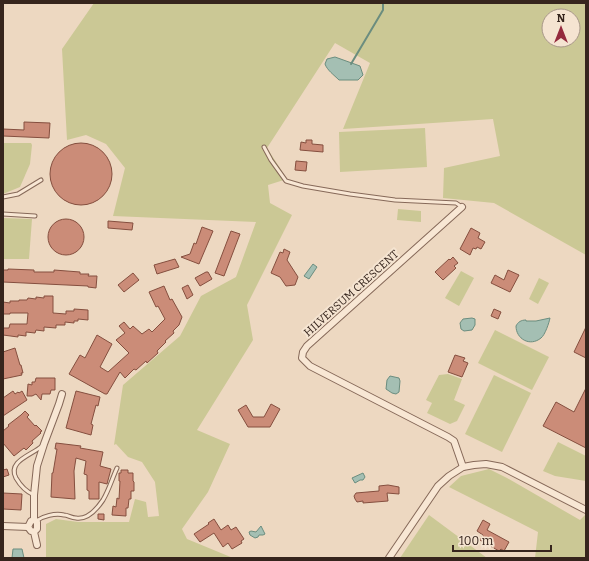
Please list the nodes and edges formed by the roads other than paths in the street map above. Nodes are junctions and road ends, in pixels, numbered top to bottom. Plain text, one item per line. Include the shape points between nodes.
1 (264, 147) dead end
2 (41, 180) dead end
3 (3, 197) edge
4 (462, 207) joint
5 (3, 214) edge
6 (36, 216) dead end
7 (62, 394) dead end
8 (44, 444) junction
9 (463, 467) junction
10 (117, 468) dead end
11 (34, 495) junction
12 (586, 510) edge
13 (35, 520) junction
14 (3, 526) edge
15 (28, 527) junction
16 (34, 532) junction
17 (37, 545) dead end
18 (390, 558) edge

1 - 4 lane via 286,181 350,194 456,204
2 - 3 lane via 18,194
4 - 9 street, HILVERSUM CRESCENT via 307,346 302,352 302,358 310,366 454,441
5 - 6 lane
7 - 8 street
8 - 11 street
8 - 11 lane via 22,458 14,473 17,481
9 - 12 street via 486,464 502,467
9 - 18 street via 438,486
10 - 13 lane via 110,487 89,515 75,518 61,514
11 - 13 street
13 - 15 street via 31,521
13 - 16 street via 38,527
14 - 15 street
15 - 16 street
16 - 17 street

